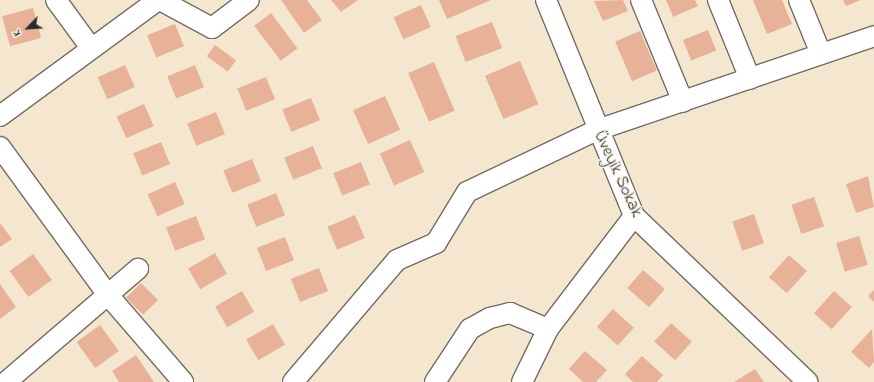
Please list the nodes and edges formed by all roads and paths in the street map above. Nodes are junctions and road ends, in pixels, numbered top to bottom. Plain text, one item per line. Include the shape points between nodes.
1 (56, 0) edge
2 (159, 0) edge
3 (249, 0) edge
4 (546, 0) edge
5 (641, 0) edge
6 (718, 0) edge
7 (799, 0) edge
8 (874, 36) edge
9 (91, 48) junction
10 (821, 54) junction
11 (750, 79) junction
12 (683, 102) junction
13 (0, 116) edge
14 (596, 130) junction
15 (0, 147) edge
16 (634, 216) junction
17 (138, 269) dead end
18 (108, 295) junction
19 (548, 329) junction
20 (12, 380) edge
21 (183, 382) edge
22 (293, 382) edge
23 (435, 382) edge
24 (522, 382) edge
25 (808, 382) edge

1 - 9 street
2 - 3 street via 212,28
2 - 9 street
4 - 14 street, Üveyik Sokak
5 - 12 street
6 - 11 street
7 - 10 street
8 - 10 street
9 - 13 street
10 - 11 street
11 - 12 street
12 - 14 street
14 - 16 street, Üveyik Sokak
14 - 22 street via 467,192 436,243 397,260
15 - 18 street
16 - 19 street
16 - 25 street, Üveyik Sokak
17 - 18 street
18 - 20 street
18 - 21 street
19 - 23 street via 510,313 490,318 470,329
19 - 24 street

